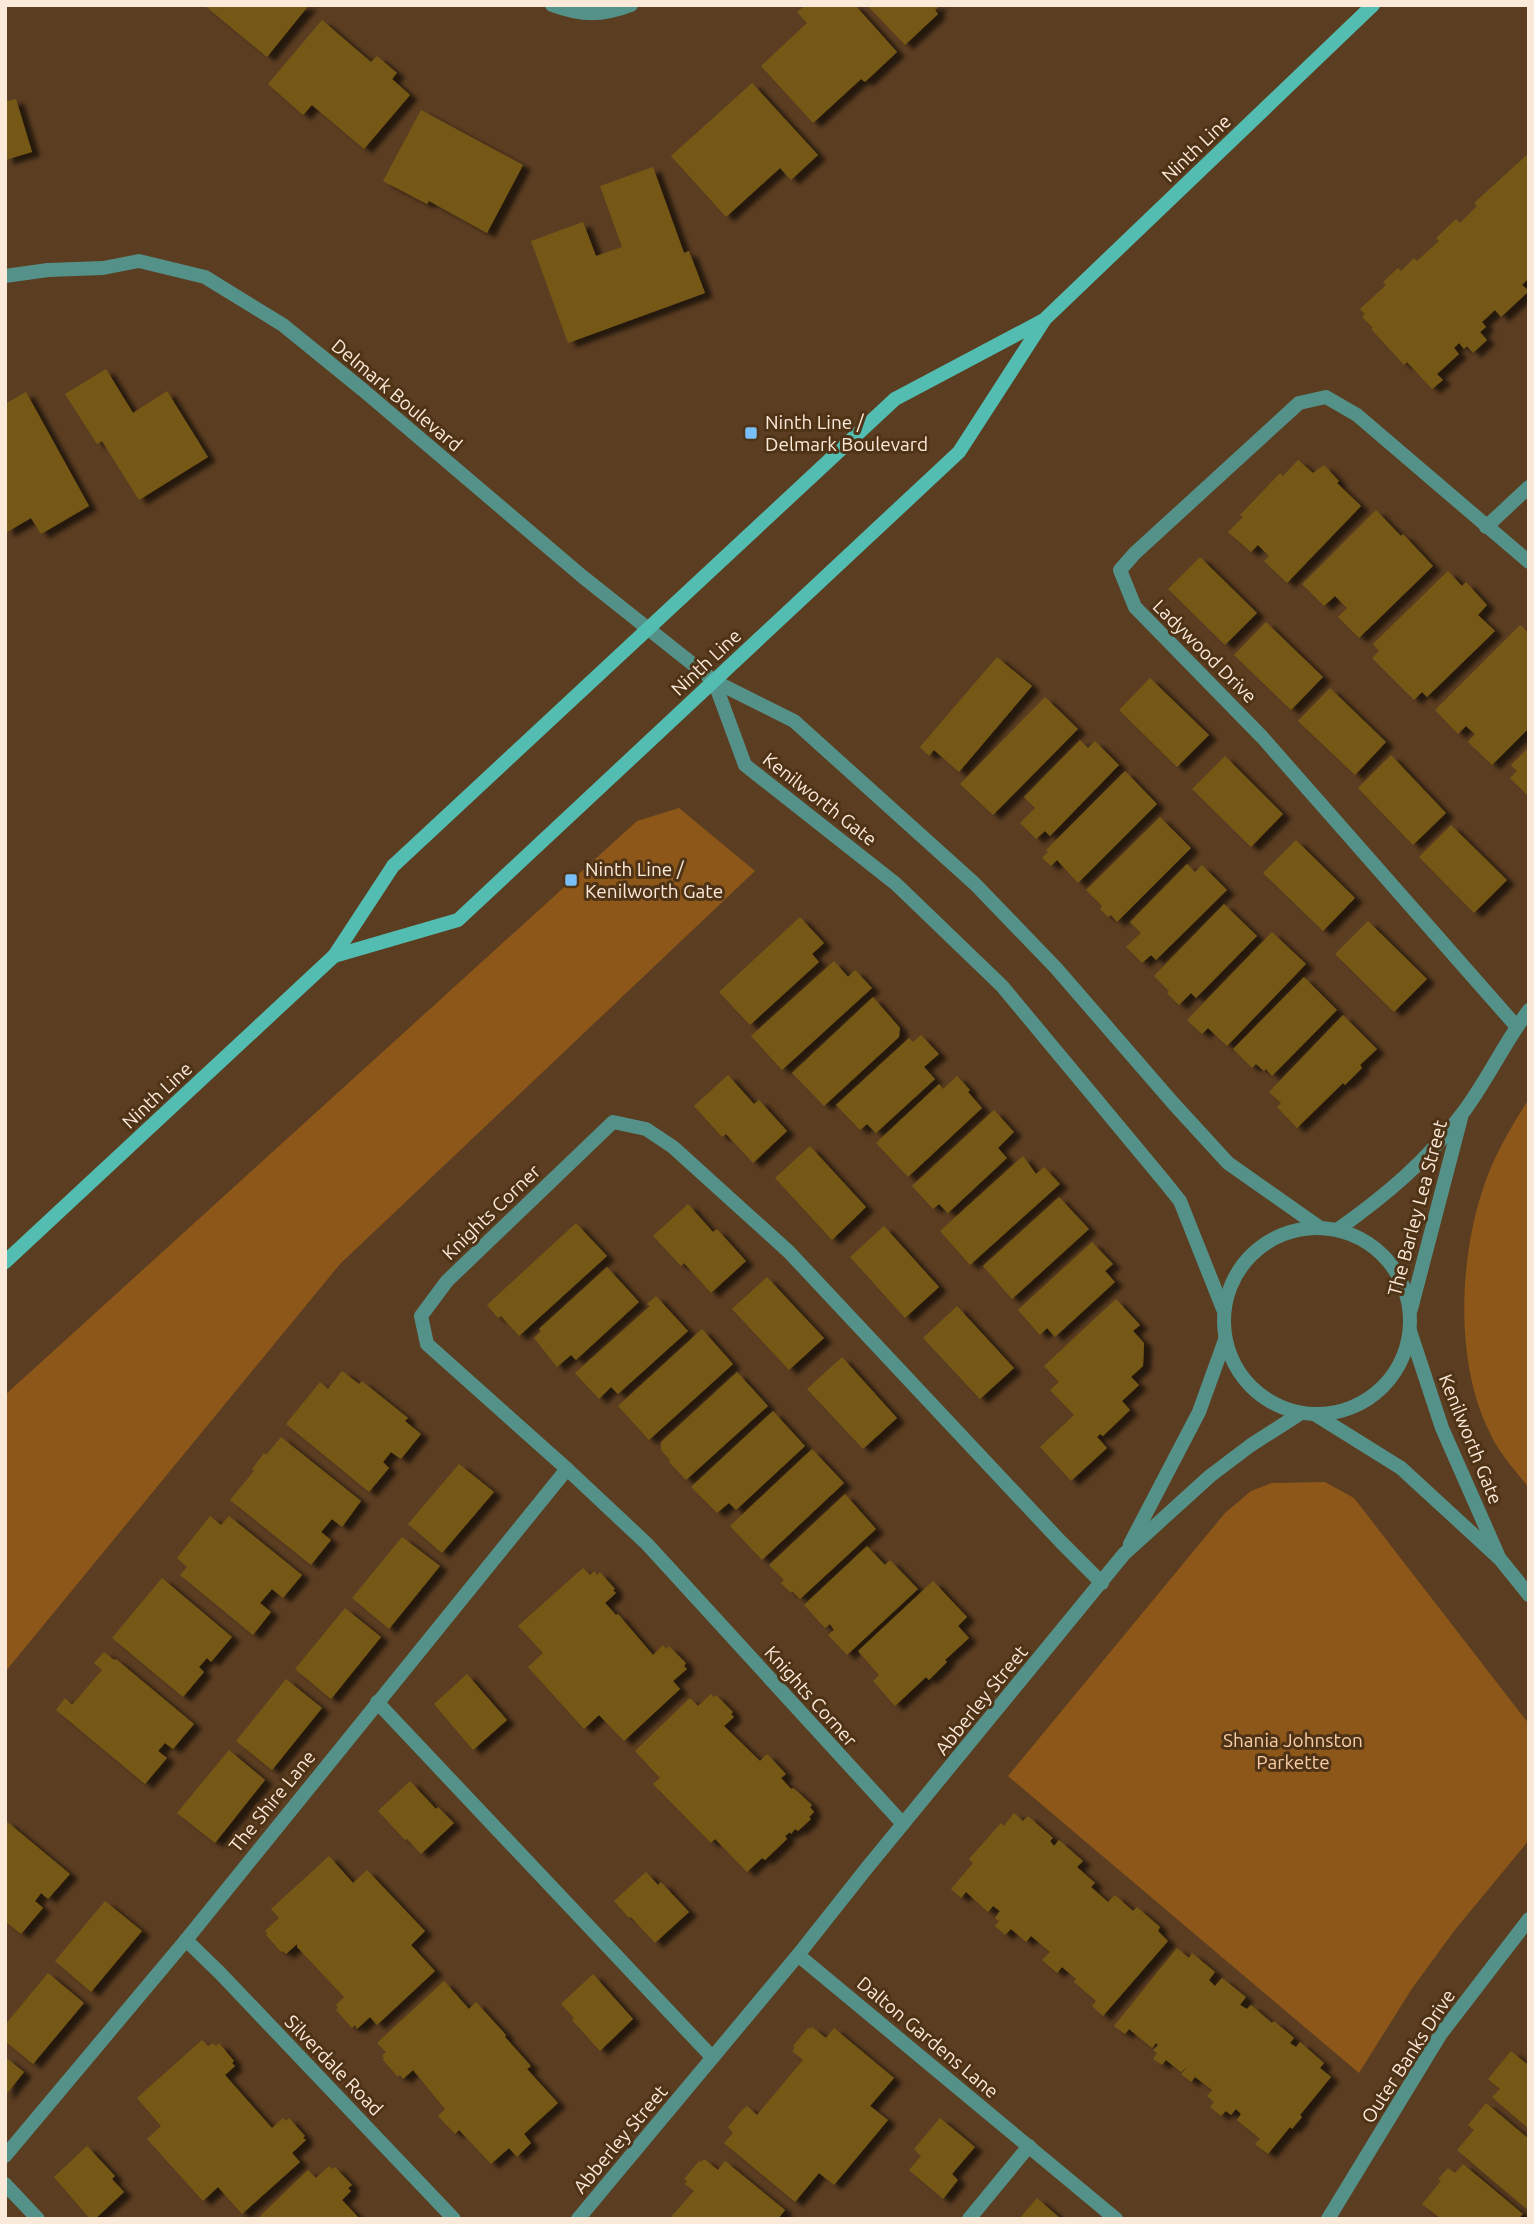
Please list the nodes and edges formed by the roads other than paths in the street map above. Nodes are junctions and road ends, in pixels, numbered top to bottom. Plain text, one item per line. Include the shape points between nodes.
1 (552, 5) edge
2 (631, 5) edge
3 (1373, 5) edge
4 (5, 276) edge
5 (1045, 319) junction
6 (1529, 487) edge
7 (1486, 527) junction
8 (1529, 562) edge
9 (648, 629) junction
10 (714, 681) junction
11 (334, 956) junction
12 (1529, 1010) edge
13 (1517, 1027) junction
14 (1462, 1114) junction
15 (1319, 1227) junction
16 (1337, 1230) junction
17 (5, 1262) edge
18 (1223, 1309) junction
19 (1410, 1311) junction
20 (1410, 1331) junction
21 (1225, 1340) junction
22 (1301, 1413) junction
23 (1316, 1415) junction
24 (567, 1469) junction
25 (1124, 1555) junction
26 (1500, 1559) junction
27 (1102, 1583) junction
28 (1529, 1595) edge
29 (377, 1702) junction
30 (903, 1824) junction
31 (1529, 1919) edge
32 (186, 1940) junction
33 (799, 1955) junction
34 (712, 2057) junction
35 (1028, 2146) junction
36 (5, 2156) edge
37 (5, 2184) edge
38 (38, 2219) edge
39 (454, 2219) edge
40 (578, 2219) edge
41 (969, 2219) edge
42 (1116, 2219) edge
43 (1328, 2219) edge

1 - 2 street via 569,12 604,14
3 - 5 main road, Ninth Line
4 - 9 street, Delmark Boulevard via 139,261 205,277 283,325
5 - 9 main road, Ninth Line via 895,400
5 - 10 main road, Ninth Line via 959,452
6 - 7 street
7 - 8 street, Ladywood Drive
7 - 13 street, Ladywood Drive via 1357,415 1326,397 1298,403 1120,570 1135,607 1262,737
9 - 10 street, Delmark Boulevard
9 - 11 main road, Ninth Line via 393,866
10 - 11 main road, Ninth Line via 457,920
10 - 15 street, Kenilworth Gate via 794,721 975,884 1056,968 1228,1163
10 - 18 street, Kenilworth Gate via 745,765 896,884 993,977 1164,1181 1180,1201
11 - 17 main road, Ninth Line
12 - 13 street, The Barley Lea Street
13 - 14 street, The Barley Lea Street
14 - 16 street, The Barley Lea Street via 1408,1175
14 - 19 street, The Barley Lea Street
15 - 16 street
15 - 18 street via 1292,1230 1267,1241 1246,1259 1230,1282
16 - 19 street via 1370,1244 1390,1262 1404,1285
18 - 21 street
19 - 20 street
20 - 23 street via 1403,1358 1389,1381 1368,1400 1343,1411
20 - 26 street, Kenilworth Gate via 1443,1428
21 - 22 street via 1237,1370 1257,1394
21 - 25 street, Abberley Street via 1199,1412
22 - 23 street
22 - 25 street, Abberley Street via 1210,1476
23 - 26 street, Kenilworth Gate via 1401,1468
24 - 27 street, Knights Corner via 427,1344 421,1315 447,1281 613,1122 646,1129 673,1147 789,1252
24 - 29 street, The Shire Lane
24 - 30 street, Knights Corner via 647,1544
25 - 27 street, Abberley Street
26 - 28 street, Kenilworth Gate
27 - 30 street, Abberley Street
29 - 32 street, The Shire Lane
29 - 34 street
30 - 33 street, Abberley Street
31 - 43 street, Outer Banks Drive via 1440,2035
32 - 36 street, The Shire Lane
32 - 39 street, Silverdale Road
33 - 34 street, Abberley Street
33 - 35 street, Dalton Gardens Lane
34 - 40 street, Abberley Street
35 - 41 street
35 - 42 street, Dalton Gardens Lane
37 - 38 street

